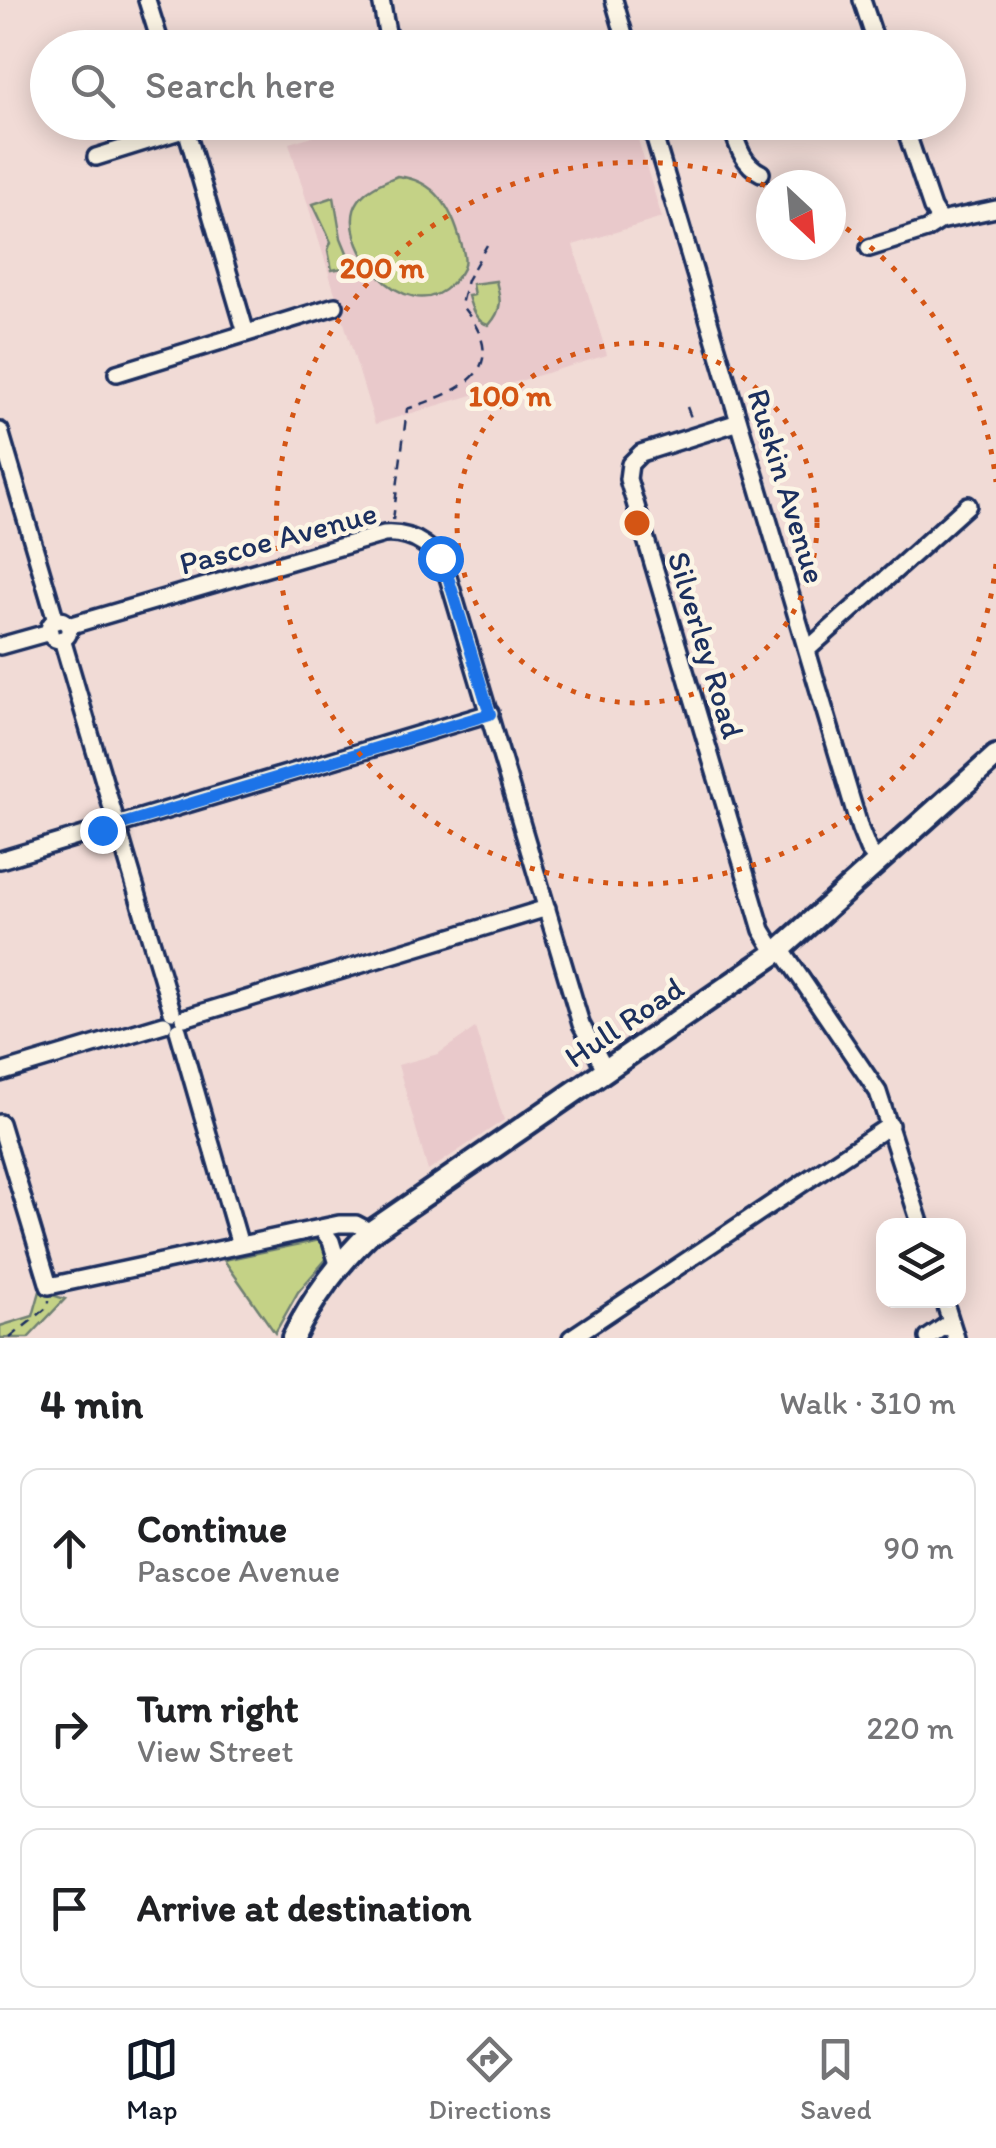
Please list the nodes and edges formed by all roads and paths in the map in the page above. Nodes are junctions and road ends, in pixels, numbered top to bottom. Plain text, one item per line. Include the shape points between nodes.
1 (148, 0) edge
2 (381, 0) edge
3 (614, 0) edge
4 (862, 0) edge
5 (157, 30) edge
6 (387, 30) edge
7 (623, 30) edge
8 (872, 30) edge
9 (145, 140) edge
10 (189, 140) edge
11 (655, 140) edge
12 (736, 140) edge
13 (909, 140) edge
14 (96, 157) dead end
15 (756, 170) edge
16 (996, 208) edge
17 (940, 221) junction
18 (487, 245) dead end
19 (869, 248) dead end
20 (335, 306) dead end
21 (246, 333) junction
22 (117, 373) dead end
23 (688, 408) dead end
24 (738, 422) junction
25 (693, 424) dead end
26 (0, 431) edge
27 (968, 505) dead end
28 (392, 533) junction
29 (59, 629) junction
30 (0, 646) edge
31 (807, 650) junction
32 (490, 714) junction
33 (993, 764) edge
34 (118, 825) junction
35 (0, 860) edge
36 (878, 862) junction
37 (546, 908) junction
38 (779, 951) junction
39 (174, 1021) junction
40 (606, 1071) junction
41 (0, 1073) edge
42 (0, 1123) edge
43 (890, 1126) junction
44 (919, 1218) edge
45 (321, 1228) junction
46 (371, 1232) junction
47 (240, 1245) junction
48 (338, 1264) junction
49 (49, 1286) junction
50 (953, 1330) edge
51 (10, 1338) edge
52 (293, 1338) edge
53 (572, 1338) edge
54 (928, 1338) edge

1 - 5 street
2 - 6 street
3 - 7 street
4 - 8 street
9 - 14 street
10 - 21 street
11 - 24 street, Ruskin Avenue
12 - 15 street
13 - 17 street
16 - 17 street
17 - 19 street
18 - 28 path via 461,305 479,326 482,363 450,394 407,409
20 - 21 street
21 - 22 street
23 - 25 path
24 - 31 street, Ruskin Avenue
24 - 38 street, Silverley Road via 641,453 630,464 628,480 762,930
26 - 29 street
27 - 31 street
28 - 29 street, Pascoe Avenue
28 - 32 street, Pascoe Avenue via 419,541 440,558
29 - 30 street, Pascoe Avenue
29 - 34 street
31 - 36 street, Ruskin Avenue via 860,830
32 - 34 street
32 - 37 street, Pascoe Avenue
33 - 36 main road, Hull Road
34 - 35 street
34 - 39 street
36 - 38 main road, Hull Road
37 - 39 street
37 - 40 street, Pascoe Avenue via 581,1024
38 - 40 main road, Hull Road
38 - 43 street, Silverley Road via 878,1092
39 - 41 street
39 - 47 street
40 - 46 main road, Hull Road
42 - 49 street
43 - 44 street, Silverley Road
43 - 53 street
45 - 46 street via 356,1224
45 - 47 street
45 - 48 street
46 - 48 main road, Hull Road
47 - 49 street
48 - 52 main road, Hull Road
49 - 51 path via 49,1306
50 - 54 street

